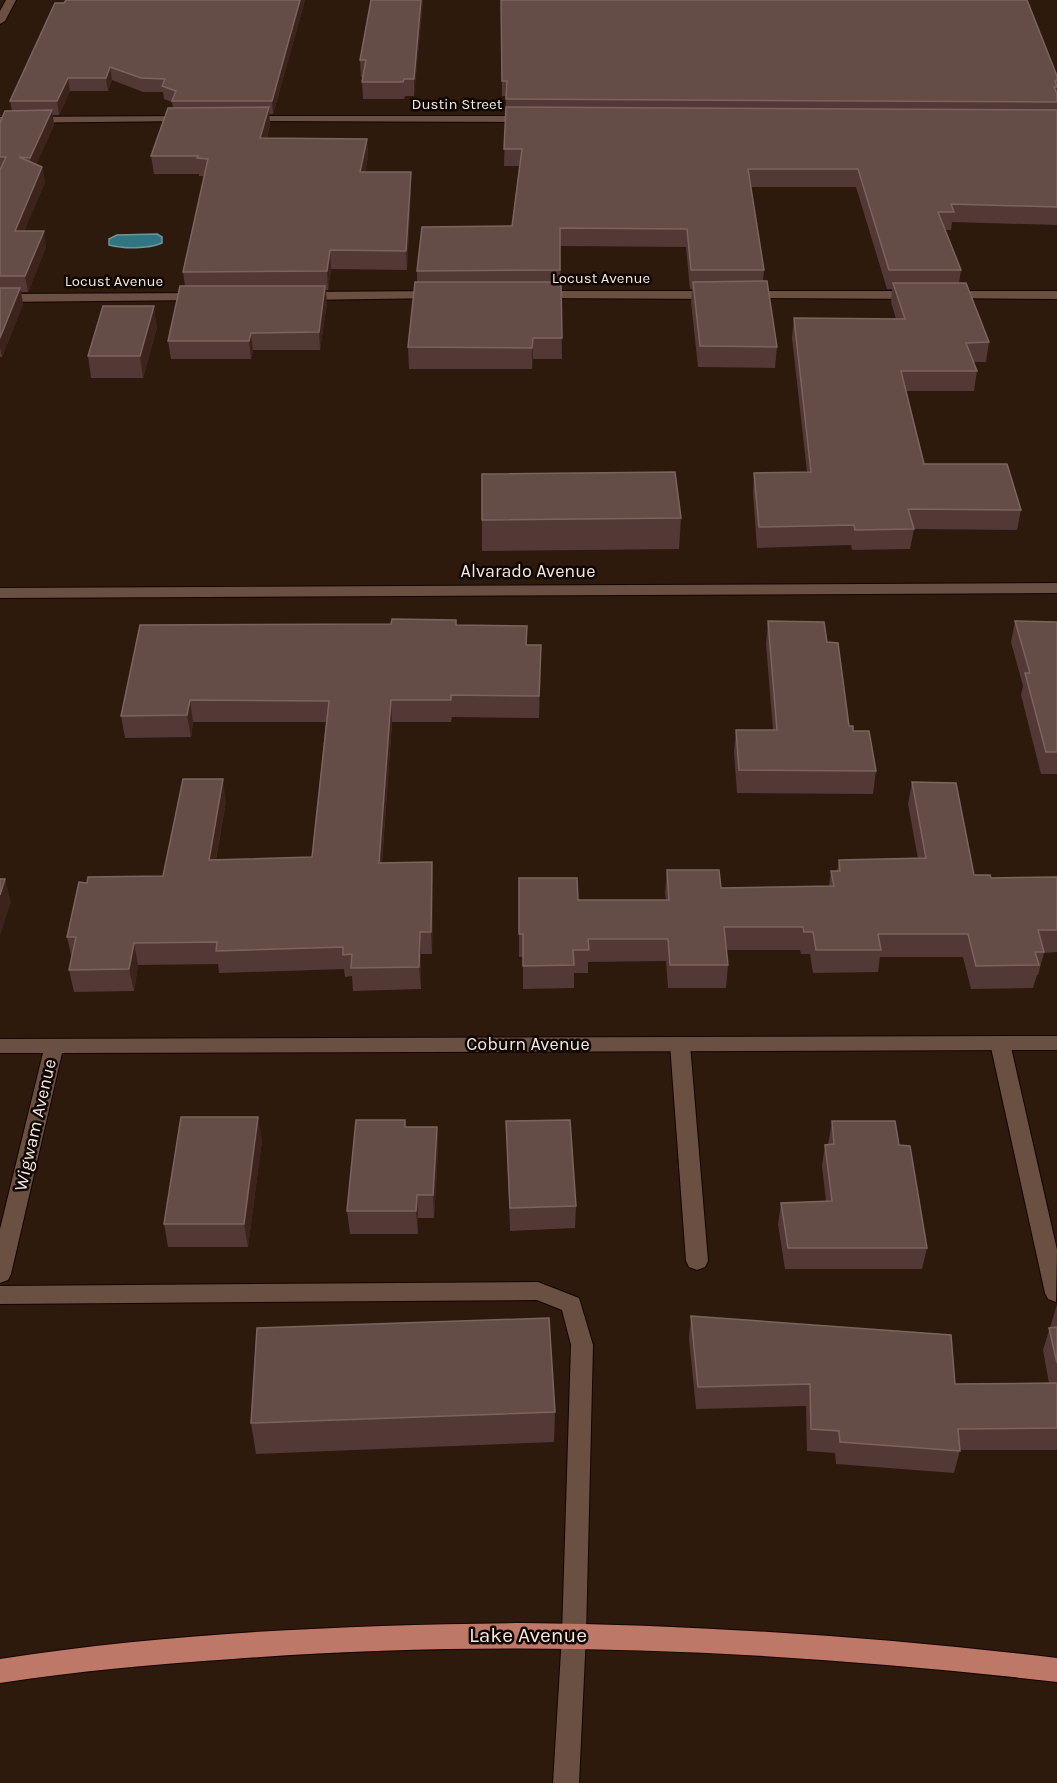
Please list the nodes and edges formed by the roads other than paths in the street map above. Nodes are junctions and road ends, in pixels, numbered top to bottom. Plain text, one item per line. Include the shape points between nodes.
1 (11, 0) edge
2 (0, 21) edge
3 (201, 119) edge
4 (237, 119) edge
5 (538, 119) edge
6 (0, 120) edge
7 (450, 295) edge
8 (521, 295) edge
9 (1057, 295) edge
10 (284, 296) edge
11 (213, 297) edge
12 (0, 298) edge
13 (1057, 588) edge
14 (0, 593) edge
15 (1000, 1043) junction
16 (1057, 1043) edge
17 (680, 1044) junction
18 (0, 1046) edge
19 (54, 1046) junction
20 (697, 1262) dead end
21 (0, 1274) edge
22 (1056, 1293) edge
23 (0, 1295) edge
24 (574, 1635) junction
25 (1057, 1670) edge
26 (0, 1671) edge
27 (566, 1783) edge

1 - 2 street
3 - 6 street
4 - 5 street, Dustin Street
7 - 10 street
8 - 9 street, Locust Avenue
11 - 12 street, Locust Avenue
13 - 14 street, Alvarado Avenue
15 - 16 street, Coburn Avenue
15 - 17 street, Coburn Avenue
15 - 22 street
17 - 19 street, Coburn Avenue
17 - 20 street
18 - 19 street, Coburn Avenue
19 - 21 street, Wigwam Avenue
23 - 24 street via 538,1291 571,1304 582,1345
24 - 25 main road, Lake Avenue via 830,1645
24 - 26 main road, Lake Avenue via 469,1634 252,1644
24 - 27 street

